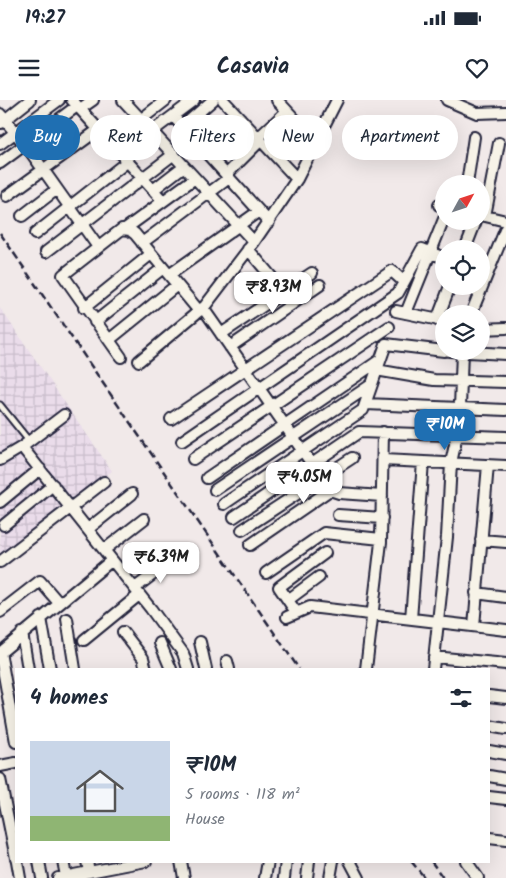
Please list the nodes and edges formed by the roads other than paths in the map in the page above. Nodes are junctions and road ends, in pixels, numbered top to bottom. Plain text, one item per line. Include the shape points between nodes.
1 (30, 100) edge
2 (59, 100) edge
3 (93, 100) edge
4 (138, 100) edge
5 (166, 100) edge
6 (194, 100) edge
7 (213, 100) edge
8 (277, 100) edge
9 (337, 100) edge
10 (447, 100) edge
11 (230, 102) edge
12 (126, 104) edge
13 (76, 105) edge
14 (287, 111) junction
15 (506, 112) edge
16 (39, 115) edge
17 (62, 115) edge
18 (137, 115) edge
19 (146, 115) edge
20 (174, 115) edge
21 (196, 115) edge
22 (238, 115) edge
23 (291, 115) edge
24 (330, 115) edge
25 (171, 118) edge
26 (2, 119) edge
27 (90, 121) edge
28 (161, 126) edge
29 (15, 133) joint
30 (254, 134) edge
31 (90, 135) edge
32 (474, 137) dead end
33 (161, 140) edge
34 (259, 140) junction
35 (499, 143) dead end
36 (0, 144) edge
37 (171, 151) edge
38 (15, 152) edge
39 (171, 156) edge
40 (36, 160) edge
41 (123, 160) edge
42 (127, 160) edge
43 (179, 160) edge
44 (212, 160) edge
45 (308, 160) edge
46 (0, 163) edge
47 (184, 166) junction
48 (42, 168) junction
49 (468, 175) edge
50 (227, 177) junction
51 (143, 178) junction
52 (194, 178) junction
53 (297, 180) junction
54 (490, 180) edge
55 (57, 189) junction
56 (153, 190) junction
57 (208, 193) junction
58 (6, 196) dead end
59 (163, 201) junction
60 (69, 206) junction
61 (259, 211) junction
62 (22, 216) dead end
63 (490, 219) edge
64 (506, 221) edge
65 (269, 222) junction
66 (82, 224) junction
67 (238, 226) junction
68 (506, 228) edge
69 (125, 229) junction
70 (439, 230) edge
71 (34, 234) dead end
72 (142, 243) junction
73 (251, 246) junction
74 (98, 248) junction
75 (46, 252) dead end
76 (430, 252) junction
77 (151, 254) junction
78 (435, 254) edge
79 (166, 272) junction
80 (312, 274) dead end
81 (404, 282) junction
82 (177, 285) junction
83 (320, 285) dead end
84 (284, 292) junction
85 (475, 305) edge
86 (84, 308) junction
87 (201, 309) junction
88 (435, 319) edge
89 (95, 322) junction
90 (389, 327) dead end
91 (490, 328) edge
92 (506, 328) edge
93 (221, 334) junction
94 (108, 340) junction
95 (230, 347) junction
96 (435, 349) edge
97 (490, 353) edge
98 (506, 354) edge
99 (122, 357) dead end
100 (380, 360) junction
101 (462, 360) edge
102 (139, 361) dead end
103 (246, 370) junction
104 (376, 370) junction
105 (462, 381) junction
106 (506, 382) edge
107 (371, 385) junction
108 (258, 387) junction
109 (366, 404) junction
110 (0, 405) edge
111 (272, 406) junction
112 (460, 408) junction
113 (506, 410) edge
114 (64, 415) dead end
115 (171, 419) dead end
116 (284, 423) junction
117 (383, 432) junction
118 (457, 435) junction
119 (506, 437) edge
120 (294, 438) junction
121 (182, 441) dead end
122 (26, 444) junction
123 (302, 450) junction
124 (352, 458) dead end
125 (193, 459) dead end
126 (0, 460) edge
127 (383, 460) junction
128 (423, 462) junction
129 (451, 463) junction
130 (312, 464) junction
131 (488, 465) junction
132 (506, 466) edge
133 (40, 468) junction
134 (207, 478) dead end
135 (321, 478) junction
136 (104, 482) dead end
137 (53, 485) junction
138 (214, 490) dead end
139 (330, 490) junction
140 (132, 494) dead end
141 (382, 496) junction
142 (0, 502) edge
143 (224, 504) dead end
144 (70, 507) junction
145 (338, 515) dead end
146 (234, 517) dead end
147 (382, 518) junction
148 (144, 519) dead end
149 (4, 525) dead end
150 (88, 529) junction
151 (242, 530) dead end
152 (381, 539) junction
153 (481, 540) junction
154 (506, 542) edge
155 (250, 545) dead end
156 (104, 550) junction
157 (325, 553) dead end
158 (112, 560) junction
159 (172, 560) dead end
160 (0, 562) edge
161 (266, 573) dead end
162 (319, 577) dead end
163 (137, 592) junction
164 (476, 593) junction
165 (506, 597) edge
166 (288, 600) junction
167 (59, 603) junction
168 (0, 612) edge
169 (372, 614) junction
170 (41, 618) junction
171 (66, 619) dead end
172 (411, 619) junction
173 (438, 622) junction
174 (474, 626) junction
175 (506, 630) edge
176 (123, 632) dead end
177 (22, 633) junction
178 (84, 640) dead end
179 (200, 642) dead end
180 (160, 643) dead end
181 (0, 652) edge
182 (434, 657) junction
183 (506, 664) edge
184 (28, 668) edge
185 (50, 668) edge
186 (75, 668) edge
187 (146, 668) edge
188 (170, 668) edge
189 (188, 668) edge
190 (206, 668) edge
191 (366, 668) edge
192 (433, 668) edge
193 (490, 696) edge
194 (506, 698) edge
195 (490, 726) edge
196 (506, 729) edge
197 (15, 736) edge
198 (490, 751) edge
199 (506, 754) edge
200 (15, 763) edge
201 (0, 766) edge
202 (490, 776) edge
203 (0, 779) edge
204 (506, 779) edge
205 (490, 797) edge
206 (506, 800) edge
207 (490, 838) edge
208 (506, 840) edge
209 (15, 850) edge
210 (18, 863) edge
211 (39, 863) edge
212 (64, 863) edge
213 (87, 863) edge
214 (181, 863) edge
215 (268, 863) edge
216 (286, 863) edge
217 (309, 863) edge
218 (333, 863) edge
219 (467, 863) edge
220 (113, 864) edge
221 (89, 872) junction
222 (79, 876) edge
223 (62, 877) edge
224 (20, 878) edge
225 (42, 878) edge
226 (184, 878) edge
227 (265, 878) edge
228 (284, 878) edge
229 (307, 878) edge
230 (330, 878) edge
231 (478, 878) edge

1 - 26 street
2 - 16 street
3 - 13 street
4 - 12 street
5 - 19 street
6 - 20 street
7 - 21 street
8 - 14 street
9 - 24 street
10 - 15 street via 477,113
11 - 22 street
12 - 18 street
13 - 17 street
13 - 27 street
14 - 23 street
14 - 34 street
25 - 28 street
26 - 29 street
29 - 36 street
30 - 34 street
31 - 48 street
32 - 49 street
33 - 37 street
34 - 50 street
34 - 53 street
35 - 54 street
38 - 46 street
39 - 51 street
40 - 48 street
41 - 60 street
42 - 51 street
43 - 47 street
44 - 50 street
45 - 53 street
47 - 52 street
47 - 56 street
48 - 55 street
48 - 58 street
50 - 57 street
50 - 61 street
51 - 56 street
51 - 66 street
52 - 57 street
52 - 59 street
53 - 65 street
55 - 60 street
55 - 62 street
56 - 59 street
57 - 67 street
57 - 72 street
59 - 69 street
60 - 66 street
60 - 71 street
61 - 65 street
61 - 67 street
63 - 64 street
65 - 73 street
66 - 74 street
66 - 75 street
67 - 73 street
67 - 79 street
68 - 85 street
69 - 72 street
69 - 74 street
70 - 76 street
72 - 77 street
73 - 84 street
73 - 87 street
74 - 86 street via 63,275
76 - 78 street
76 - 81 street via 422,249
76 - 88 street via 401,312
77 - 79 street
77 - 86 street
79 - 82 street
79 - 89 street
80 - 84 street
81 - 103 street via 392,270
81 - 108 street via 398,293
82 - 87 street
82 - 94 street
83 - 95 street
84 - 93 street
86 - 89 street
87 - 93 street
87 - 102 street
89 - 94 street
90 - 111 street
91 - 92 street
93 - 95 street
94 - 99 street
95 - 103 street
96 - 100 street via 387,343
97 - 98 street
100 - 104 street
100 - 116 street
101 - 105 street
103 - 108 street
103 - 115 street
104 - 105 street via 434,380
104 - 107 street
105 - 106 street
105 - 112 street
107 - 109 street
107 - 120 street
108 - 111 street
108 - 121 street
109 - 112 street
109 - 123 street via 361,412
110 - 122 lane
111 - 116 street
111 - 125 street
112 - 113 street
114 - 122 street
116 - 120 street
116 - 134 street
117 - 118 street
117 - 127 street
117 - 130 street via 359,432
118 - 119 street
118 - 129 street
120 - 123 street
120 - 138 street
122 - 126 street
122 - 133 street
123 - 130 street
123 - 143 street
124 - 135 street
127 - 128 street
127 - 141 street
128 - 129 street
128 - 172 street
129 - 131 street
129 - 173 street
130 - 135 street
130 - 146 street
131 - 132 street
131 - 153 street
133 - 137 street
133 - 142 street
135 - 139 street
135 - 151 street
136 - 144 street
137 - 144 street
137 - 149 street
139 - 141 street
139 - 155 street
140 - 150 street
141 - 147 street
144 - 150 street
144 - 160 street
145 - 147 street
147 - 152 street
148 - 156 street
150 - 156 street
152 - 161 street via 324,533
152 - 169 street
153 - 154 street
153 - 164 street
156 - 158 street
157 - 166 street via 279,587
158 - 163 street
158 - 167 street
159 - 163 street
162 - 166 street
163 - 178 street
163 - 189 street via 183,653
164 - 165 street
164 - 174 street
166 - 169 street via 292,615 310,607
167 - 168 street via 40,580
167 - 170 street
169 - 172 street
169 - 191 street
170 - 177 street
170 - 185 street
171 - 186 street
172 - 173 street
173 - 174 street
173 - 182 street
174 - 175 street
176 - 187 street via 143,658
177 - 181 street
177 - 184 street
179 - 190 street
180 - 188 street
181 - 197 street
182 - 183 street
182 - 192 street
193 - 194 street
195 - 196 street
198 - 199 street
200 - 201 street
202 - 204 street
203 - 209 street
205 - 206 street
207 - 208 street
210 - 224 street
211 - 225 street
212 - 223 street
213 - 221 street
214 - 226 street
215 - 227 street
216 - 228 street
217 - 229 street
218 - 230 street
219 - 231 street
220 - 221 street
221 - 222 street
222 - 223 street

